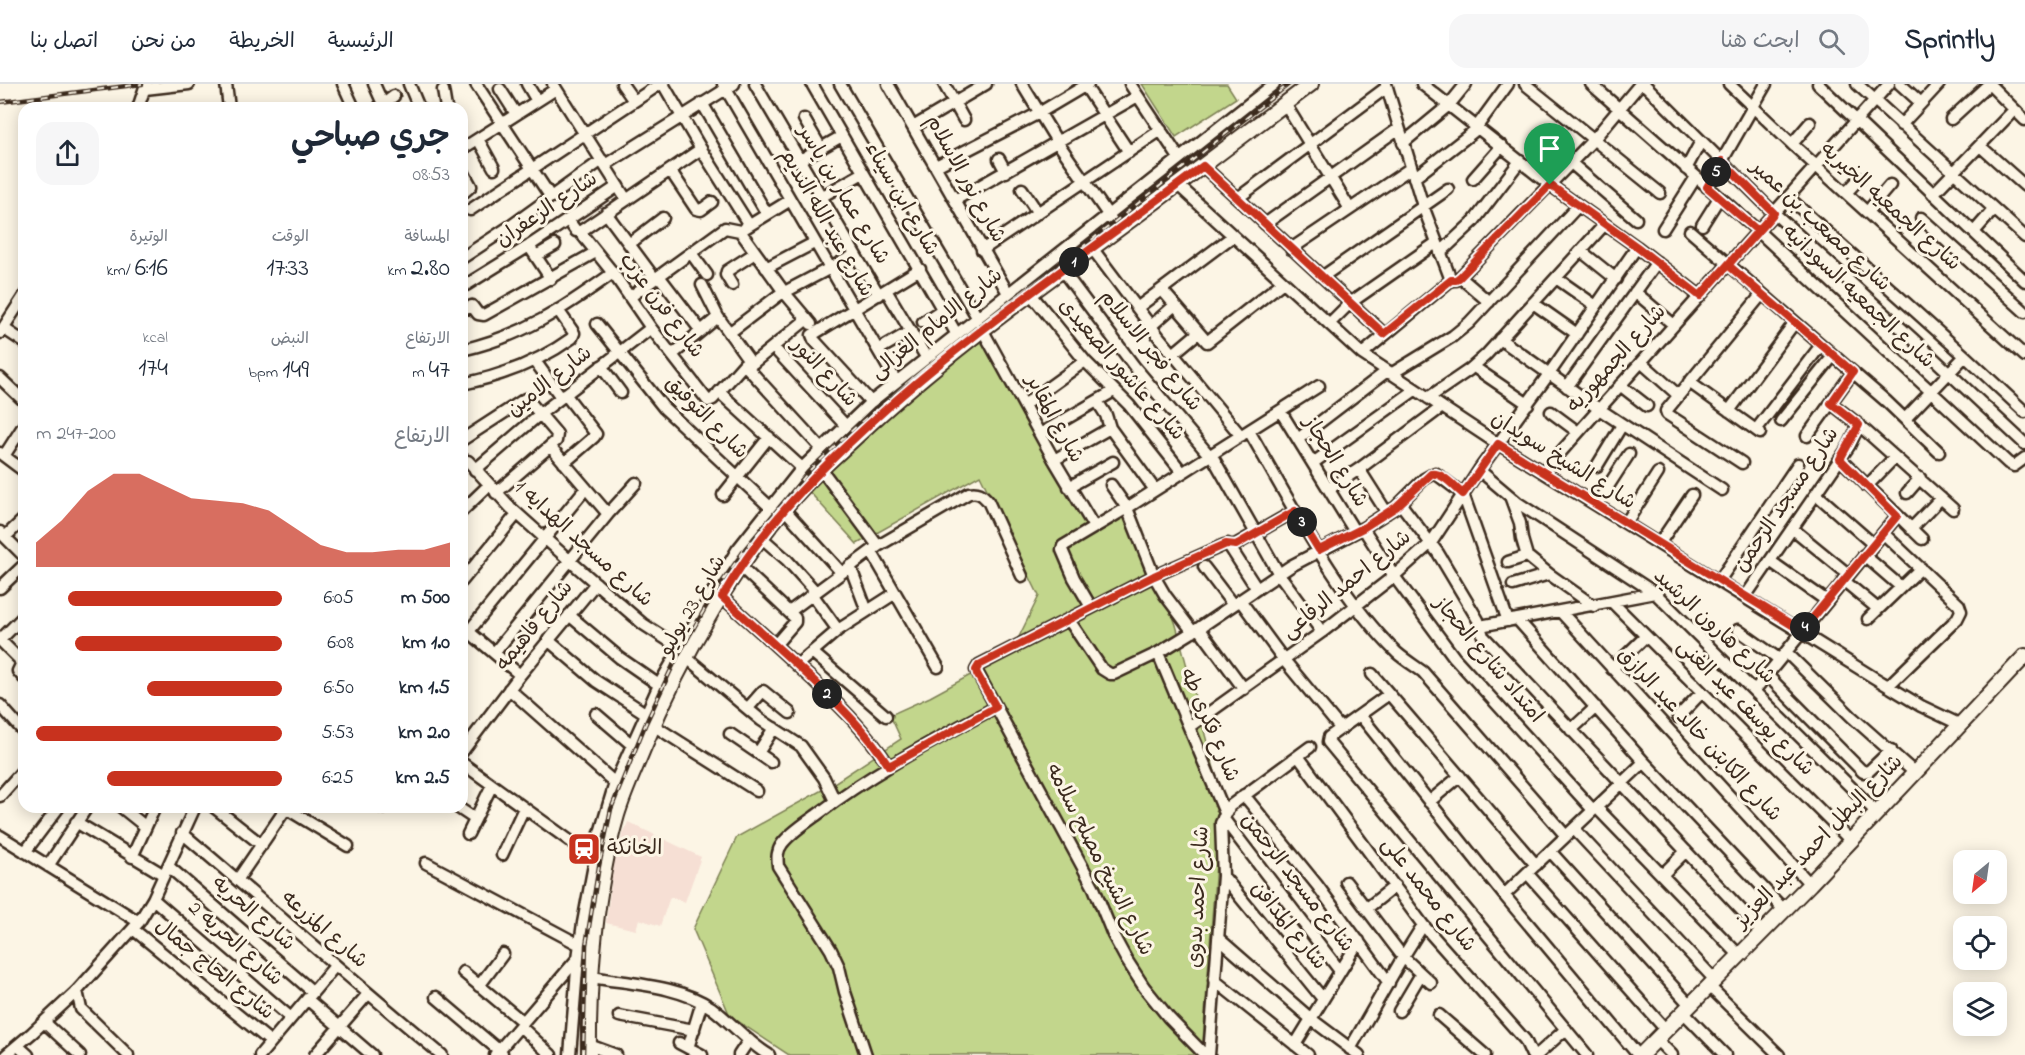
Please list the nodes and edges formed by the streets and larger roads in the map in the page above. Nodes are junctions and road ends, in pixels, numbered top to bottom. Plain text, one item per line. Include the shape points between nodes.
1 (189, 84) edge
2 (226, 84) edge
3 (343, 84) edge
4 (374, 84) edge
5 (408, 84) edge
6 (476, 84) edge
7 (527, 84) edge
8 (622, 84) edge
9 (661, 84) edge
10 (755, 84) edge
11 (812, 84) edge
12 (840, 84) edge
13 (888, 84) edge
14 (944, 84) edge
15 (986, 84) edge
16 (1022, 84) edge
17 (1130, 84) edge
18 (1274, 84) edge
19 (1311, 84) edge
20 (1422, 84) edge
21 (1466, 84) edge
22 (1508, 84) edge
23 (1525, 84) edge
24 (1591, 84) edge
25 (1642, 84) edge
26 (1729, 84) edge
27 (1766, 84) edge
28 (1818, 84) edge
29 (1857, 84) edge
30 (1889, 84) edge
31 (1900, 84) edge
32 (1939, 84) edge
33 (1989, 84) edge
34 (1086, 85) edge
35 (146, 86) edge
36 (554, 86) edge
37 (727, 86) edge
38 (1387, 86) edge
39 (500, 89) dead end
40 (442, 90) dead end
41 (394, 96) dead end
42 (1138, 96) junction
43 (1875, 100) junction
44 (537, 101) junction
45 (634, 101) junction
46 (140, 102) edge
47 (228, 102) edge
48 (351, 102) edge
49 (379, 102) edge
50 (386, 102) edge
51 (416, 102) edge
52 (445, 102) edge
53 (702, 103) junction
54 (1921, 103) junction
55 (954, 104) junction
56 (1285, 104) junction
57 (1449, 105) junction
58 (1752, 107) junction
59 (1619, 110) junction
60 (2014, 110) junction
61 (1038, 113) junction
62 (516, 114) junction
63 (1105, 115) junction
64 (681, 116) junction
65 (804, 119) dead end
66 (1951, 119) dead end
67 (964, 120) dead end
68 (1857, 120) junction
69 (2025, 120) edge
70 (1810, 123) dead end
71 (501, 124) junction
72 (1901, 125) junction
73 (1477, 126) junction
74 (913, 128) junction
75 (1398, 129) junction
76 (1161, 130) junction
77 (584, 134) junction
78 (842, 136) junction
79 (478, 139) junction
80 (1594, 139) junction
81 (1701, 141) junction
82 (468, 143) edge
83 (1058, 143) junction
84 (1403, 143) junction
85 (1792, 144) junction
86 (1311, 145) junction
87 (1502, 146) junction
88 (1980, 146) junction
89 (821, 148) junction
90 (701, 149) junction
91 (1129, 152) junction
92 (1179, 158) junction
93 (999, 159) dead end
94 (800, 160) junction
95 (1722, 161) junction
96 (1520, 162) junction
97 (603, 163) junction
98 (1571, 163) junction
99 (936, 166) junction
100 (1203, 166) junction
101 (1816, 166) junction
102 (494, 168) dead end
103 (531, 168) junction
104 (1686, 169) junction
105 (670, 170) junction
106 (863, 172) junction
107 (1006, 172) junction
108 (1412, 173) junction
109 (1954, 173) junction
110 (1329, 177) junction
111 (1696, 177) junction
112 (1860, 178) dead end
113 (1473, 179) dead end
114 (1084, 182) junction
115 (1178, 185) junction
116 (1550, 185) junction
117 (1890, 185) dead end
118 (618, 186) junction
119 (2025, 186) edge
120 (1707, 187) junction
121 (1022, 189) dead end
122 (1448, 189) dead end
123 (1660, 193) dead end
124 (1846, 193) junction
125 (1933, 194) junction
126 (550, 196) junction
127 (821, 196) junction
128 (1788, 197) junction
129 (1238, 198) junction
130 (1719, 198) junction
131 (626, 199) junction
132 (955, 200) junction
133 (789, 201) junction
134 (712, 202) dead end
135 (1423, 206) junction
136 (1578, 206) junction
137 (1350, 209) junction
138 (1994, 209) junction
139 (470, 210) dead end
140 (1867, 212) junction
141 (606, 213) junction
142 (1038, 213) junction
143 (1774, 213) junction
144 (767, 214) junction
145 (1107, 214) junction
146 (663, 218) dead end
147 (1922, 218) dead end
148 (1636, 219) dead end
149 (568, 220) junction
150 (1265, 224) junction
151 (1605, 224) junction
152 (1702, 225) dead end
153 (744, 228) junction
154 (1118, 229) junction
155 (1663, 229) dead end
156 (1690, 231) dead end
157 (1758, 231) junction
158 (580, 232) junction
159 (1974, 232) junction
160 (1233, 236) junction
161 (2025, 237) edge
162 (814, 243) junction
163 (629, 244) junction
164 (555, 245) dead end
165 (529, 246) junction
166 (1637, 247) junction
167 (1092, 248) junction
168 (1438, 248) junction
169 (1291, 249) junction
170 (982, 250) junction
171 (596, 252) junction
172 (1581, 252) junction
173 (691, 253) junction
174 (755, 253) junction
175 (468, 254) edge
176 (855, 255) junction
177 (536, 256) junction
178 (1657, 262) junction
179 (1728, 265) junction
180 (766, 268) junction
181 (830, 269) junction
182 (920, 269) junction
183 (1062, 270) junction
184 (613, 273) junction
185 (1322, 277) junction
186 (657, 278) junction
187 (1456, 278) junction
188 (1556, 278) junction
189 (551, 279) junction
190 (1616, 279) junction
191 (2025, 281) edge
192 (1283, 282) junction
193 (468, 284) edge
194 (732, 285) dead end
195 (1162, 290) junction
196 (784, 292) junction
197 (882, 292) junction
198 (1635, 292) junction
199 (1008, 293) junction
200 (1030, 293) junction
201 (1762, 294) junction
202 (1700, 296) junction
203 (630, 297) junction
204 (1489, 302) junction
205 (1350, 303) junction
206 (1533, 303) junction
207 (18, 305) edge
208 (1175, 306) junction
209 (1596, 306) junction
210 (468, 308) edge
211 (1137, 308) junction
212 (943, 309) junction
213 (558, 310) junction
214 (854, 310) junction
215 (2025, 312) edge
216 (718, 317) junction
217 (807, 319) junction
218 (1795, 321) junction
219 (923, 322) dead end
220 (979, 323) junction
221 (597, 324) dead end
222 (1329, 324) junction
223 (1674, 325) junction
224 (1151, 326) junction
225 (651, 328) junction
226 (1, 331) edge
227 (701, 331) junction
228 (911, 331) junction
229 (729, 333) junction
230 (815, 333) junction
231 (956, 333) junction
232 (1197, 333) junction
233 (1384, 334) junction
234 (1577, 334) junction
235 (18, 339) edge
236 (1500, 339) junction
237 (1821, 345) junction
238 (773, 347) junction
239 (468, 348) edge
240 (878, 350) junction
241 (619, 352) junction
242 (1173, 354) junction
243 (1362, 354) junction
244 (672, 355) junction
245 (1833, 356) junction
246 (1965, 356) junction
247 (2025, 356) edge
248 (926, 357) junction
249 (1085, 361) junction
250 (535, 362) junction
251 (1641, 362) junction
252 (747, 363) junction
253 (601, 366) junction
254 (1474, 367) junction
255 (1853, 372) junction
256 (1389, 373) junction
257 (1949, 373) junction
258 (1549, 374) junction
259 (0, 378) edge
260 (896, 381) junction
261 (1689, 382) junction
262 (468, 383) edge
263 (1620, 385) junction
264 (1319, 386) dead end
265 (1567, 387) junction
266 (1415, 390) junction
267 (1114, 391) junction
268 (1931, 392) junction
269 (621, 393) dead end
270 (18, 395) edge
271 (563, 395) junction
272 (1678, 395) junction
273 (715, 397) junction
274 (1428, 398) junction
275 (1096, 401) junction
276 (871, 402) junction
277 (1831, 403) junction
278 (1527, 404) junction
279 (1023, 405) junction
280 (1647, 406) dead end
281 (1442, 407) junction
282 (1599, 409) junction
283 (1729, 411) junction
284 (1281, 412) junction
285 (1551, 412) dead end
286 (2025, 412) edge
287 (540, 414) junction
288 (1905, 419) junction
289 (1781, 421) dead end
290 (1622, 425) junction
291 (1859, 425) junction
292 (846, 426) junction
293 (1110, 428) junction
294 (1578, 432) junction
295 (18, 433) edge
296 (1245, 433) junction
297 (1040, 434) junction
298 (468, 436) edge
299 (1807, 436) dead end
300 (769, 437) junction
301 (1298, 439) junction
302 (553, 443) junction
303 (1498, 444) junction
304 (2025, 444) edge
305 (821, 448) junction
306 (1939, 452) dead end
307 (2, 454) edge
308 (1629, 454) dead end
309 (1210, 455) junction
310 (1895, 456) junction
311 (1840, 459) junction
312 (1054, 460) junction
313 (1113, 462) dead end
314 (2021, 462) edge
315 (564, 463) junction
316 (1313, 463) junction
317 (1742, 463) dead end
318 (1798, 464) dead end
319 (471, 465) joint
320 (18, 466) edge
321 (1597, 466) dead end
322 (801, 468) junction
323 (821, 469) junction
324 (1359, 469) junction
325 (1479, 470) junction
326 (1182, 472) junction
327 (1543, 472) junction
328 (1658, 473) dead end
329 (738, 477) junction
330 (1920, 478) junction
331 (636, 483) dead end
332 (1112, 484) dead end
333 (1867, 486) junction
334 (1070, 487) junction
335 (586, 488) junction
336 (493, 489) junction
337 (1329, 489) junction
338 (1155, 490) junction
339 (1722, 490) dead end
340 (1906, 493) dead end
341 (1463, 494) junction
342 (1816, 494) junction
343 (723, 495) dead end
344 (1692, 495) dead end
345 (1510, 496) junction
346 (1941, 498) junction
347 (1400, 504) junction
348 (1596, 505) junction
349 (468, 507) edge
350 (777, 508) junction
351 (1127, 508) junction
352 (1953, 509) dead end
353 (1295, 511) junction
354 (1387, 513) junction
355 (517, 514) junction
356 (608, 514) junction
357 (1897, 516) junction
358 (18, 523) edge
359 (1626, 523) junction
360 (1094, 527) junction
361 (1793, 529) junction
362 (1911, 529) junction
363 (1359, 530) junction
364 (1883, 532) junction
365 (3, 534) edge
366 (1257, 534) junction
367 (544, 537) junction
368 (761, 537) junction
369 (1922, 539) dead end
370 (1431, 543) junction
371 (1228, 544) junction
372 (1659, 544) junction
373 (1873, 544) junction
374 (874, 548) junction
375 (18, 550) edge
376 (1319, 550) junction
377 (1864, 555) junction
378 (1527, 556) junction
379 (569, 560) junction
380 (1770, 561) junction
381 (1508, 562) dead end
382 (740, 566) junction
383 (1204, 567) dead end
384 (1920, 568) junction
385 (845, 569) junction
386 (18, 571) edge
387 (468, 574) edge
388 (1279, 574) junction
389 (1549, 574) junction
390 (1022, 576) dead end
391 (1154, 576) junction
392 (1394, 576) junction
393 (1846, 577) junction
394 (1719, 581) junction
395 (596, 583) junction
396 (1514, 585) dead end
397 (1901, 587) junction
398 (0, 588) edge
399 (1257, 589) junction
400 (814, 592) junction
401 (1655, 593) junction
402 (894, 594) junction
403 (722, 597) junction
404 (1745, 597) junction
405 (1827, 601) junction
406 (1237, 602) junction
407 (1612, 602) junction
408 (1356, 605) junction
409 (1594, 606) junction
410 (1091, 607) junction
411 (1878, 609) junction
412 (867, 611) junction
413 (1560, 611) junction
414 (789, 612) junction
415 (569, 615) junction
416 (1868, 619) dead end
417 (1069, 620) junction
418 (1512, 620) junction
419 (18, 624) edge
420 (468, 625) edge
421 (1480, 626) junction
422 (468, 630) edge
423 (838, 630) junction
424 (1196, 630) junction
425 (1738, 630) dead end
426 (1802, 631) junction
427 (1322, 632) junction
428 (1646, 636) junction
429 (0, 640) edge
430 (548, 640) junction
431 (776, 644) junction
432 (495, 652) junction
433 (812, 652) junction
434 (683, 653) junction
435 (1158, 653) junction
436 (1782, 655) junction
437 (2025, 656) edge
438 (18, 658) edge
439 (1284, 660) junction
440 (797, 665) junction
441 (938, 667) dead end
442 (1612, 669) junction
443 (1372, 674) dead end
444 (520, 675) junction
445 (1767, 675) junction
446 (659, 685) junction
447 (1888, 686) junction
448 (509, 689) junction
449 (1244, 689) junction
450 (1754, 691) junction
451 (1702, 692) junction
452 (1389, 694) junction
453 (996, 707) junction
454 (1596, 707) junction
455 (747, 708) junction
456 (2, 711) edge
457 (790, 713) dead end
458 (596, 714) dead end
459 (1360, 715) junction
460 (886, 716) dead end
461 (1678, 717) dead end
462 (649, 719) junction
463 (1960, 725) junction
464 (18, 726) edge
465 (1189, 727) junction
466 (774, 728) junction
467 (1341, 729) junction
468 (1571, 730) junction
469 (730, 734) dead end
470 (468, 735) edge
471 (473, 738) junction
472 (468, 744) edge
473 (631, 744) junction
474 (1310, 747) dead end
475 (1892, 750) junction
476 (758, 753) junction
477 (1298, 756) junction
478 (771, 762) dead end
479 (1644, 762) junction
480 (889, 766) junction
481 (468, 767) edge
482 (1915, 773) junction
483 (18, 776) edge
484 (1460, 776) junction
485 (615, 783) junction
486 (1622, 783) junction
487 (492, 785) junction
488 (757, 791) dead end
489 (1244, 795) junction
490 (0, 796) edge
491 (835, 801) junction
492 (1429, 802) junction
493 (524, 808) junction
494 (1595, 809) junction
495 (54, 813) edge
496 (83, 813) edge
497 (128, 813) edge
498 (152, 813) edge
499 (192, 813) edge
500 (222, 813) edge
501 (282, 813) edge
502 (296, 813) edge
503 (466, 813) edge
504 (1877, 813) junction
505 (1224, 815) junction
506 (475, 819) junction
507 (76, 822) junction
508 (146, 827) junction
509 (182, 833) junction
510 (1570, 833) junction
511 (468, 834) dead end
512 (0, 836) edge
513 (1851, 841) junction
514 (262, 845) junction
515 (348, 846) dead end
516 (1550, 851) junction
517 (1686, 851) junction
518 (25, 852) junction
519 (502, 855) dead end
520 (132, 857) junction
521 (595, 859) junction
522 (426, 863) dead end
523 (1536, 865) junction
524 (48, 866) junction
525 (166, 870) junction
526 (1527, 873) junction
527 (1662, 875) junction
528 (1223, 876) junction
529 (238, 879) junction
530 (1346, 882) dead end
531 (1810, 884) junction
532 (1395, 886) junction
533 (1504, 895) junction
534 (153, 899) junction
535 (1366, 909) junction
536 (1784, 910) junction
537 (1423, 925) junction
538 (136, 926) junction
539 (1762, 932) junction
540 (1218, 938) junction
541 (1359, 941) junction
542 (580, 945) junction
543 (503, 954) dead end
544 (1739, 955) junction
545 (1403, 957) junction
546 (578, 958) junction
547 (335, 966) junction
548 (1340, 971) junction
549 (463, 972) dead end
550 (1421, 974) junction
551 (591, 977) junction
552 (1214, 980) junction
553 (1389, 983) junction
554 (1431, 983) dead end
555 (1712, 983) junction
556 (479, 986) junction
557 (77, 991) junction
558 (368, 994) junction
559 (310, 996) junction
560 (436, 997) dead end
561 (1323, 999) junction
562 (702, 1002) junction
563 (1687, 1009) junction
564 (1399, 1011) dead end
565 (1439, 1015) dead end
566 (619, 1016) dead end
567 (291, 1018) junction
568 (1311, 1019) junction
569 (44, 1022) junction
570 (521, 1024) junction
571 (339, 1027) junction
572 (1566, 1029) junction
573 (694, 1030) junction
574 (1661, 1035) junction
575 (748, 1040) junction
576 (271, 1041) junction
577 (1295, 1045) junction
578 (18, 1046) junction
579 (589, 1050) edge
580 (1355, 1052) edge
581 (499, 1053) edge
582 (765, 1054) edge
583 (6, 1055) edge
584 (28, 1055) edge
585 (80, 1055) edge
586 (128, 1055) edge
587 (260, 1055) edge
588 (315, 1055) edge
589 (372, 1055) edge
590 (442, 1055) edge
591 (551, 1055) edge
592 (570, 1055) edge
593 (616, 1055) edge
594 (702, 1055) edge
595 (739, 1055) edge
596 (866, 1055) edge
597 (1207, 1055) edge
598 (1308, 1055) edge
599 (1485, 1055) edge
600 (1532, 1055) edge
601 (1537, 1055) edge
602 (1587, 1055) edge
603 (1639, 1055) edge
604 (1672, 1055) edge
605 (1725, 1055) edge
606 (1779, 1055) edge

1 - 35 street
2 - 47 street
3 - 48 street
4 - 49 street
5 - 51 street
6 - 71 street
7 - 44 street
8 - 45 street
9 - 45 street
9 - 64 street
10 - 94 street, شارع عمار بن ياسر
11 - 78 street, شارع ابن سيناء
12 - 220 street, شارع المقابر
13 - 74 street, شارع نور الاسلام
14 - 55 street
15 - 55 street
16 - 61 street
17 - 42 street
18 - 92 street, شارع الامام الغزالى
19 - 56 street, شارع 23 يوليو
20 - 57 street
21 - 57 street
22 - 73 street
23 - 80 street
24 - 59 street, شارع الجمعيه السودانيه
25 - 59 street
25 - 81 street, شارع مصعب بن عمير
26 - 58 street, شارع الجمعيه الخيريه
27 - 58 street
28 - 68 street
29 - 43 street
30 - 43 street, شارع الجمهوريه
31 - 54 street
32 - 54 street
33 - 60 street
33 - 66 street
34 - 61 street
34 - 63 street
35 - 46 street
36 - 44 street
36 - 77 street
37 - 53 street
37 - 133 street, شارع عبد الله النديم
38 - 75 street
38 - 86 street
39 - 62 street
40 - 52 street
41 - 50 street
42 - 63 street
42 - 76 street
43 - 68 street, شارع الجمهوريه
43 - 72 street
44 - 62 street
45 - 77 street
53 - 64 street
53 - 144 street
54 - 72 street
55 - 67 street
55 - 74 street
56 - 86 street
56 - 100 street, شارع 23 يوليو
57 - 73 street
57 - 84 street
58 - 85 street, شارع الجمعيه الخيريه
58 - 95 street
59 - 80 street
59 - 104 street, شارع الجمعيه السودانيه
60 - 69 street
60 - 88 street
61 - 83 street
61 - 99 street
62 - 71 street
63 - 83 street
63 - 91 street
64 - 90 street
64 - 97 street
65 - 89 street
68 - 101 street, شارع الجمهوريه
68 - 125 street
70 - 85 street
71 - 79 street
71 - 103 street
72 - 109 street
73 - 87 street
73 - 108 street via 1468,137
74 - 99 street, شارع نور الاسلام
75 - 84 street
75 - 110 street
76 - 91 street
76 - 92 street
77 - 97 street
77 - 103 street
78 - 89 street
78 - 106 street, شارع ابن سيناء
79 - 82 street
79 - 102 street
80 - 98 street
80 - 123 street
81 - 95 street, شارع مصعب بن عمير
81 - 104 street
83 - 107 street
83 - 114 street
84 - 108 street
85 - 101 street, شارع الجمعيه الخيريه
86 - 110 street
86 - 129 street
87 - 96 street
87 - 113 street
88 - 109 street
88 - 119 street
89 - 94 street
90 - 105 street
90 - 153 street
91 - 114 street
92 - 145 street, شارع الامام الغزالى
93 - 107 street
94 - 127 street, شارع عمار بن ياسر
95 - 120 street
95 - 143 street, شارع مصعب بن عمير
96 - 116 street
96 - 168 street via 1474,221
97 - 118 street
97 - 126 street
98 - 116 street
98 - 148 street
99 - 132 street, شارع نور الاسلام
100 - 115 street, شارع 23 يوليو
100 - 129 street
101 - 124 street, شارع الجمعيه الخيريه
101 - 128 street, شارع الجمهوريه
103 - 126 street
103 - 139 street
104 - 111 street, شارع الجمعيه السودانيه
105 - 131 street
105 - 134 street via 696,209
106 - 127 street
106 - 182 street, شارع ابن سيناء
107 - 132 street
108 - 135 street
108 - 137 street
109 - 125 street
109 - 138 street
110 - 137 street
110 - 150 street
111 - 120 street, شارع الجمعيه السودانيه
111 - 155 street
112 - 124 street
114 - 142 street
114 - 145 street
115 - 154 street, شارع 23 يوليو
115 - 160 street, شارع الشيخ سويدان
116 - 136 street
116 - 187 street
117 - 140 street
118 - 131 street
118 - 149 street, شارع الزعفران
120 - 130 street, شارع الجمعيه السودانيه
121 - 142 street
122 - 135 street
124 - 140 street, شارع الجمعيه الخيريه
125 - 159 street
126 - 175 street
127 - 176 street, شارع عمار بن ياسر
128 - 143 street, شارع الجمهوريه
128 - 246 street
129 - 150 street
130 - 152 street
130 - 157 street, شارع الجمعيه السودانيه
131 - 141 street
132 - 170 street, شارع نور الاسلام
133 - 144 street
133 - 162 street, شارع عبد الله النديم
135 - 168 street
135 - 185 street
136 - 151 street
136 - 204 street
137 - 169 street
138 - 159 street
138 - 161 street
140 - 247 street, شارع الجمعيه الخيريه
141 - 158 street
141 - 163 street
142 - 170 street
143 - 157 street, شارع الجمهوريه
143 - 257 street, شارع مصعب بن عمير
144 - 153 street
145 - 154 street
145 - 199 street, شارع الامام الغزالى
146 - 163 street
147 - 215 street
149 - 158 street, شارع فرن عزب
149 - 165 street, شارع الزعفران
150 - 169 street
151 - 166 street
151 - 172 street
153 - 173 street via 725,228
153 - 174 street
154 - 167 street, شارع 23 يوليو
156 - 179 street
157 - 179 street, شارع الجمهوريه
157 - 268 street, شارع الجمعيه السودانيه
158 - 171 street, شارع فرن عزب
159 - 191 street
160 - 192 street, شارع الشيخ سويدان
160 - 195 street
162 - 180 street
162 - 181 street, شارع عبد الله النديم
163 - 186 street
164 - 177 street
165 - 177 street
165 - 193 street, شارع الزعفران
166 - 178 street
166 - 190 street, شارع احمد الرفاعى
167 - 183 street, شارع 23 يوليو
167 - 211 street
168 - 187 street
168 - 205 street
169 - 185 street
170 - 199 street, شارع نور الاسلام
171 - 184 street, شارع فرن عزب
171 - 189 street
172 - 188 street
172 - 190 street
173 - 186 street
173 - 216 street
174 - 180 street
174 - 194 street via 727,271
176 - 181 street
176 - 197 street, شارع عمار بن ياسر
177 - 189 street
178 - 198 street
178 - 202 street
179 - 201 street
179 - 202 street, شارع الجمهوريه
180 - 196 street
181 - 196 street
181 - 214 street, شارع عبد الله النديم
182 - 197 street
182 - 212 street, شارع ابن سيناء
183 - 200 street, شارع 23 يوليو
183 - 309 street, شارع فجر الاسلام via 1134,366
184 - 203 street, شارع فرن عزب
184 - 213 street
185 - 205 street
186 - 203 street
186 - 227 street
187 - 204 street
187 - 233 street
188 - 206 street
188 - 209 street
189 - 210 street via 480,316 472,306
190 - 209 street, شارع احمد الرفاعى
192 - 222 street, شارع الشيخ سويدان
192 - 232 street via 1209,341
195 - 208 street
195 - 211 street
196 - 217 street
196 - 229 street
197 - 214 street
197 - 228 street, شارع عمار بن ياسر
198 - 223 street
198 - 265 street
199 - 220 street, شارع الامام الغزالى
200 - 220 street, شارع 23 يوليو
200 - 249 street, شارع عاشور الصعيدى
201 - 218 street
201 - 261 street
202 - 223 street, شارع الجمهوريه
203 - 225 street, شارع فرن عزب
204 - 256 street via 1461,331
205 - 222 street
205 - 233 street
206 - 234 street
206 - 236 street
207 - 226 street
208 - 224 street
208 - 232 street
209 - 234 street, شارع احمد الرفاعى
211 - 224 street
212 - 219 street
212 - 231 street, شارع ابن سيناء
213 - 239 street via 514,335
213 - 250 street via 574,333 572,338
214 - 230 street
214 - 240 street, شارع عبد الله النديم
216 - 227 street
216 - 229 street
217 - 230 street
217 - 238 street
218 - 237 street
218 - 283 street
220 - 231 street, شارع الامام الغزالى
220 - 279 street, شارع المقابر
220 - 323 street, شارع 23 يوليو
221 - 241 street, شارع التوفيق
222 - 243 street, شارع الشيخ سويدان
223 - 251 street, شارع الجمهوريه
224 - 242 street
225 - 241 street, شارع الامين
225 - 244 street, شارع فرن عزب
226 - 235 street
227 - 244 street
228 - 240 street
228 - 248 street, شارع عمار بن ياسر
229 - 252 street
230 - 276 street via 814,340
231 - 248 street, شارع الامام الغزالى
232 - 242 street
233 - 243 street
234 - 258 street, شارع احمد الرفاعى
236 - 254 street
236 - 258 street
237 - 245 street
237 - 283 street via 1758,432
238 - 252 street
238 - 292 street, شارع النور
240 - 260 street, شارع عبد الله النديم
241 - 253 street, شارع الامين
241 - 329 street, شارع التوفيق via 664,408
242 - 296 street
243 - 256 street, شارع الشيخ سويدان
244 - 273 street, شارع فرن عزب via 706,399
245 - 255 street
245 - 289 street
246 - 257 street
246 - 286 street
248 - 260 street, شارع الامام الغزالى
249 - 267 street, شارع عاشور الصعيدى
249 - 279 street
250 - 262 street
250 - 271 street
251 - 263 street, شارع الجمهوريه
251 - 272 street
252 - 273 street
252 - 305 street
253 - 269 street
253 - 271 street, شارع الامين
254 - 274 street
254 - 278 street
255 - 277 street
255 - 288 street
256 - 266 street, شارع الشيخ سويدان
256 - 301 street
257 - 268 street
257 - 304 street, شارع مصعب بن عمير
258 - 265 street
258 - 278 street, شارع احمد الرفاعى
259 - 270 street
260 - 276 street, شارع الامام الغزالى
261 - 272 street
261 - 283 street
263 - 280 street
263 - 282 street, شارع الجمهوريه
264 - 284 street
265 - 282 street
266 - 274 street, شارع الشيخ سويدان
266 - 316 street
267 - 275 street
267 - 326 street, شارع عاشور الصعيدى
268 - 288 street
268 - 314 street, شارع الجمعيه السودانيه via 2008,464
271 - 287 street, شارع الامين
271 - 315 street via 596,434
272 - 317 street via 1667,414
273 - 300 street, شارع فرن عزب
274 - 281 street, شارع الشيخ سويدان
275 - 293 street
275 - 297 street
276 - 292 street, شارع الامام الغزالى
277 - 291 street
277 - 299 street
278 - 303 street, شارع احمد الرفاعى
279 - 297 street, شارع المقابر
281 - 303 street, شارع الشيخ سويدان
281 - 324 street
282 - 290 street
282 - 294 street, شارع الجمهوريه
284 - 296 street
284 - 301 street, شارع الحجاز
285 - 294 street
287 - 298 street via 525,399
287 - 302 street via 557,434
287 - 319 street, شارع الامين
288 - 306 street
290 - 321 street
290 - 339 street
291 - 310 street
291 - 311 street, شارع مسجد الرحمن
292 - 305 street, شارع الامام الغزالى
293 - 312 street
293 - 338 street
294 - 327 street, شارع الجمهوريه
295 - 307 street
296 - 309 street
296 - 353 street
297 - 312 street, شارع المقابر
300 - 322 street, شارع فرن عزب
300 - 329 street
301 - 316 street, شارع الحجاز
302 - 315 street
302 - 336 street
303 - 325 street, شارع احمد الرفاعى
303 - 327 street, شارع الشيخ سويدان
305 - 322 street, شارع الامام الغزالى
307 - 320 street
308 - 348 street
309 - 326 street
309 - 366 street, شارع فجر الاسلام
310 - 330 street
310 - 333 street
311 - 333 street
311 - 342 street, شارع مسجد الرحمن
312 - 334 street, شارع المقابر
313 - 334 street
315 - 335 street
316 - 337 street, شارع الحجاز
318 - 394 street
319 - 336 street, شارع مسجد الهدايه 1
322 - 350 street, شارع الامام الغزالى
323 - 350 street, شارع 23 يوليو
323 - 374 street
324 - 337 street
324 - 354 street
325 - 341 street, شارع احمد الرفاعى
325 - 345 street, شارع هارون الرشيد
326 - 338 street
327 - 348 street, شارع الشيخ سويدان
328 - 359 street
329 - 343 street
329 - 350 street, شارع التوفيق
330 - 340 street
330 - 346 street
331 - 356 street
332 - 351 street
333 - 357 street
334 - 360 street, شارع المقابر
335 - 356 street
335 - 367 street
336 - 349 street
336 - 355 street, شارع مسجد الهدايه 1
337 - 363 street, شارع الحجاز
338 - 351 street
341 - 347 street via 1436,473 1424,479
341 - 370 street, شارع احمد الرفاعى
341 - 418 street
342 - 361 street, شارع مسجد الرحمن
342 - 373 street
344 - 372 street
345 - 378 street
345 - 401 street, شارع هارون الرشيد
346 - 352 street
346 - 362 street
347 - 354 street
347 - 370 street
348 - 359 street, شارع الشيخ سويدان
350 - 368 street, شارع 23 يوليو
350 - 385 street, شارع التوفيق
350 - 434 street, شارع الامام الغزالى via 733,557
351 - 360 street
351 - 391 street
353 - 366 street
353 - 376 street
354 - 363 street
355 - 367 street, شارع مسجد الهدايه 1
355 - 387 street
356 - 379 street
357 - 362 street
357 - 364 street
358 - 365 street
359 - 372 street, شارع الشيخ سويدان
360 - 410 street via 1062,548
361 - 380 street, شارع مسجد الرحمن
361 - 393 street
362 - 369 street
363 - 376 street
363 - 392 street, امتداد شارع الحجاز
364 - 373 street
364 - 384 street
365 - 375 street
366 - 371 street via 1236,545
366 - 388 street, شارع فجر الاسلام
367 - 379 street, شارع مسجد الهدايه 1
367 - 420 street
368 - 382 street, شارع 23 يوليو
368 - 400 street
370 - 392 street, شارع احمد الرفاعى
370 - 421 street
371 - 391 street
371 - 399 street
372 - 394 street, شارع الشيخ سويدان
373 - 377 street
374 - 385 street
374 - 390 street via 976,492 988,501
374 - 402 street
376 - 388 street
376 - 408 street
377 - 393 street
377 - 397 street
378 - 381 street
378 - 389 street
379 - 395 street, شارع مسجد الهدايه 1
379 - 432 street
380 - 404 street, شارع مسجد الرحمن
380 - 405 street
382 - 403 street, شارع 23 يوليو
382 - 414 street
383 - 406 street
384 - 397 street
384 - 447 street via 1959,605 1961,614
385 - 400 street
385 - 412 street
386 - 398 street
388 - 399 street
388 - 427 street, شارع فجر الاسلام
389 - 396 street
389 - 409 street
391 - 410 street
391 - 424 street via 1173,607
392 - 408 street, شارع احمد الرفاعى
392 - 494 street, امتداد شارع الحجاز via 1454,657
393 - 405 street
393 - 411 street
394 - 404 street, شارع الشيخ سويدان
395 - 415 street, شارع فاهيمه
395 - 434 street, شارع مسجد الهدايه 1
397 - 411 street
399 - 406 street
400 - 414 street
400 - 423 street
401 - 407 street
401 - 450 street, شارع هارون الرشيد
402 - 412 street
402 - 441 street
403 - 431 street
403 - 434 street, شارع 23 يوليو
404 - 426 street, شارع الشيخ سويدان
405 - 426 street
406 - 424 street
406 - 439 street
407 - 409 street
407 - 428 street, شارع يوسف عبد الغنى
408 - 427 street, شارع احمد الرفاعى
408 - 510 street
409 - 413 street
410 - 417 street
411 - 416 street
412 - 423 street
413 - 418 street
413 - 442 street, شارع الكابتن خالد عبد الرازق
414 - 431 street via 795,622
415 - 430 street, شارع فاهيمه
415 - 446 street
417 - 435 street via 1098,664 1110,674
417 - 453 street, شارع الشيخ مصلح سلامه via 979,665 976,670
418 - 421 street
418 - 454 street
419 - 429 street
421 - 468 street via 1483,636
422 - 432 street
423 - 433 street
424 - 435 street
424 - 449 street
425 - 436 street
426 - 436 street
426 - 447 street, شارع الشيخ سويدان
427 - 439 street, شارع احمد الرفاعى
428 - 442 street
428 - 451 street, شارع يوسف عبد الغنى
429 - 438 street
430 - 444 street, شارع فاهيمه
430 - 462 street
431 - 440 street
432 - 444 street
433 - 440 street
433 - 460 street
434 - 446 street, شارع الامام الغزالى
434 - 455 street, شارع مسجد الهدايه 1
434 - 462 street, شارع 23 يوليو
435 - 465 street, شارع فكرى طه
436 - 445 street
436 - 475 street
437 - 463 street, شارع البطل احمد عبد العزيز
439 - 449 street, شارع احمد الرفاعى
439 - 467 street
440 - 480 street via 853,719
442 - 531 street, شارع الكابتن خالد عبد الرازق
443 - 452 street
444 - 448 street, شارع فاهيمه
445 - 450 street
445 - 475 street via 1863,772
446 - 462 street, شارع الامام الغزالى
447 - 463 street, شارع الشيخ سويدان
448 - 471 street, شارع فاهيمه
448 - 485 street
449 - 465 street, شارع احمد الرفاعى
450 - 504 street, شارع هارون الرشيد
451 - 461 street
451 - 513 street, شارع يوسف عبد الغنى
452 - 459 street
452 - 484 street
453 - 480 street
453 - 597 street, شارع الشيخ مصلح سلامه via 1094,888 1126,959 1169,1018
454 - 468 street
454 - 479 street
455 - 457 street via 762,691
455 - 466 street, شارع مسجد الهدايه 1
456 - 464 street
458 - 473 street
459 - 467 street
459 - 492 street
462 - 473 street, شارع الامام الغزالى
462 - 488 street
462 - 551 street, شارع 23 يوليو via 610,840
463 - 482 street, شارع البطل احمد عبد العزيز
465 - 505 street, شارع فكرى طه
466 - 476 street
466 - 491 street, شارع مسجد الهدايه 1 via 801,746
467 - 572 street via 1329,737 1329,744
468 - 486 street
469 - 476 street
470 - 471 street
471 - 472 street, شارع فاهيمه
473 - 485 street, شارع الامام الغزالى
474 - 477 street, شارع احمد بدوى
475 - 482 street
476 - 478 street
477 - 489 street, شارع احمد بدوى
477 - 532 street, شارع محمد على
479 - 486 street
479 - 536 street
480 - 491 street
481 - 487 street
482 - 504 street, شارع البطل احمد عبد العزيز
483 - 490 street
484 - 492 street
484 - 523 street
485 - 521 street, شارع الامام الغزالى
486 - 494 street
486 - 517 street
487 - 493 street
487 - 506 street
489 - 505 street, شارع احمد بدوى
489 - 541 street
491 - 596 street via 787,838 777,858 778,866 839,967
492 - 533 street
493 - 519 street
493 - 521 street
494 - 510 street
494 - 527 street, امتداد شارع الحجاز
495 - 518 street
496 - 507 street
497 - 508 street
498 - 508 street
499 - 509 street
500 - 514 street
501 - 514 street
502 - 515 street
503 - 506 street
504 - 513 street, شارع البطل احمد عبد العزيز
505 - 528 street, شارع احمد بدوى
505 - 548 street, شارع مسجد الرحمن
506 - 511 street
507 - 520 street, شارع الحريه
507 - 524 street
508 - 520 street
509 - 525 street
509 - 529 street, شارع المزرعه
510 - 516 street
510 - 555 street
512 - 518 street, شارع الحاج جمال
513 - 531 street, شارع البطل احمد عبد العزيز
514 - 529 street
516 - 523 street
516 - 563 street
517 - 527 street
517 - 539 street
518 - 524 street, شارع الحاج جمال
520 - 525 street, شارع الحريه
521 - 542 street, شارع الامام الغزالى
522 - 542 street
523 - 526 street
524 - 538 street, شارع الحاج جمال
525 - 534 street
525 - 559 street, شارع الحريه
526 - 533 street
526 - 574 street
527 - 544 street, امتداد شارع الحجاز
528 - 540 street, شارع احمد بدوى
528 - 561 street, شارع المدافن
529 - 547 street, شارع المزرعه
530 - 535 street
531 - 536 street, شارع البطل احمد عبد العزيز
532 - 535 street
532 - 537 street, شارع محمد على
533 - 603 street
534 - 538 street
534 - 567 street, شارع الحريه 2
535 - 545 street
536 - 539 street, شارع البطل احمد عبد العزيز
537 - 545 street
537 - 600 street, شارع محمد على via 1525,1040
538 - 557 street
538 - 576 street, شارع الحاج جمال
539 - 544 street, شارع البطل احمد عبد العزيز
540 - 552 street, شارع احمد بدوى
540 - 568 street
541 - 548 street
541 - 553 street
542 - 546 street, شارع الامام الغزالى
543 - 556 street
544 - 555 street, شارع البطل احمد عبد العزيز
545 - 550 street
545 - 553 street
546 - 570 street
546 - 592 street, شارع الامام الغزالى
547 - 558 street, شارع المزرعه
547 - 559 street
548 - 561 street
549 - 556 street
550 - 554 street
550 - 564 street
551 - 562 street via 674,992
551 - 579 street, شارع 23 يوليو
552 - 577 street
552 - 597 street, شارع احمد بدوى
553 - 580 street
555 - 563 street, شارع البطل احمد عبد العزيز
555 - 606 street
556 - 570 street
557 - 569 street
557 - 586 street via 81,1009
558 - 571 street
558 - 590 street, شارع المزرعه
559 - 567 street
559 - 571 street, شارع الحريه
560 - 581 street
561 - 568 street
562 - 573 street
562 - 575 street
563 - 574 street, شارع البطل احمد عبد العزيز
563 - 605 street
565 - 599 street
566 - 573 street
567 - 576 street
568 - 577 street
568 - 580 street
569 - 578 street
569 - 585 street
570 - 581 street
570 - 591 street
571 - 588 street
571 - 589 street, شارع الحريه
572 - 601 street
572 - 602 street
573 - 594 street via 684,1046
574 - 603 street, شارع البطل احمد عبد العزيز
574 - 604 street
575 - 582 street
575 - 595 street
576 - 587 street
577 - 598 street
578 - 583 street
578 - 584 street
579 - 593 street

